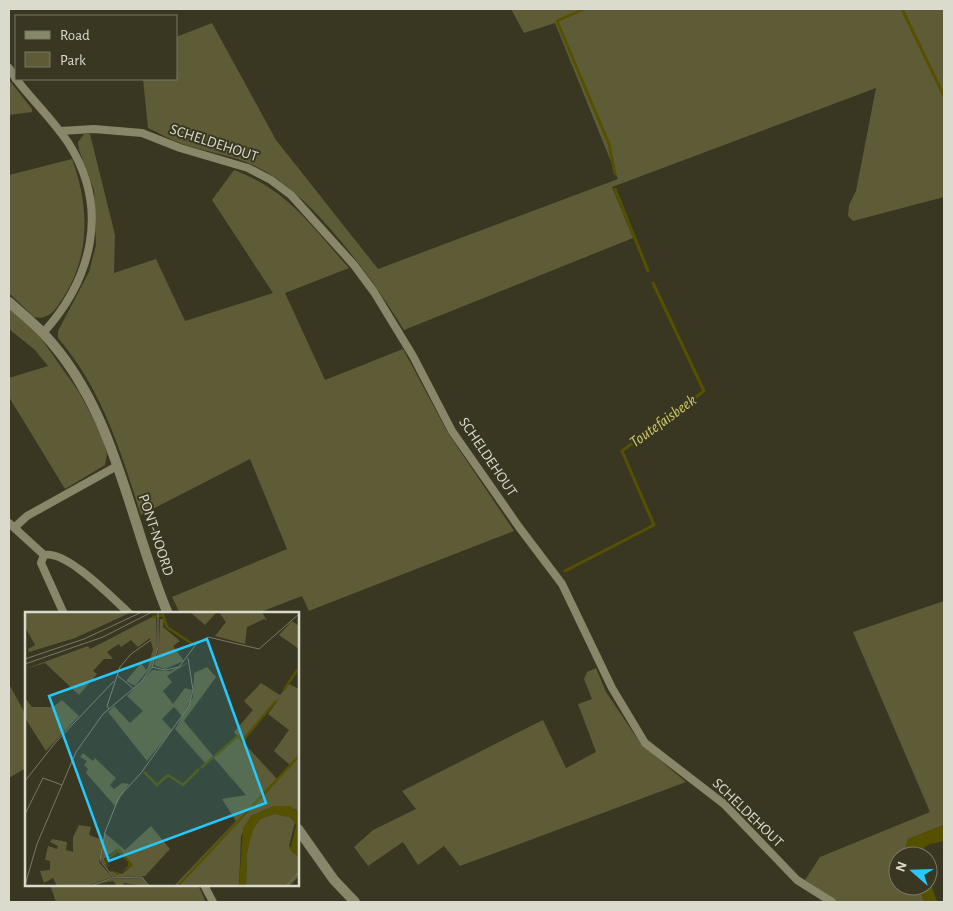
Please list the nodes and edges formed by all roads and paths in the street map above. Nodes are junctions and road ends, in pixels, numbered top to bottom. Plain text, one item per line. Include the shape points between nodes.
1 (17, 80) edge
2 (60, 131) junction
3 (9, 302) edge
4 (43, 333) junction
5 (117, 466) junction
6 (12, 525) edge
7 (44, 555) junction
8 (63, 612) edge
9 (128, 612) edge
10 (167, 612) edge
11 (299, 830) edge
12 (205, 886) edge
13 (213, 902) edge
14 (355, 902) edge
15 (832, 902) edge

1 - 2 street
2 - 4 street via 84,179 90,203 91,230 86,263 77,286
2 - 15 street, SCHELDEHOUT via 94,129 142,134 248,168 291,195 374,292 413,356 452,431 562,584 612,688 645,743 724,804 798,880
3 - 4 street, PONT-NOORD
4 - 5 street, PONT-NOORD via 84,389
5 - 6 street
5 - 10 street, PONT-NOORD
6 - 7 street
7 - 8 street via 41,563
7 - 9 street via 57,555 70,563
11 - 14 street via 334,880
12 - 13 street

